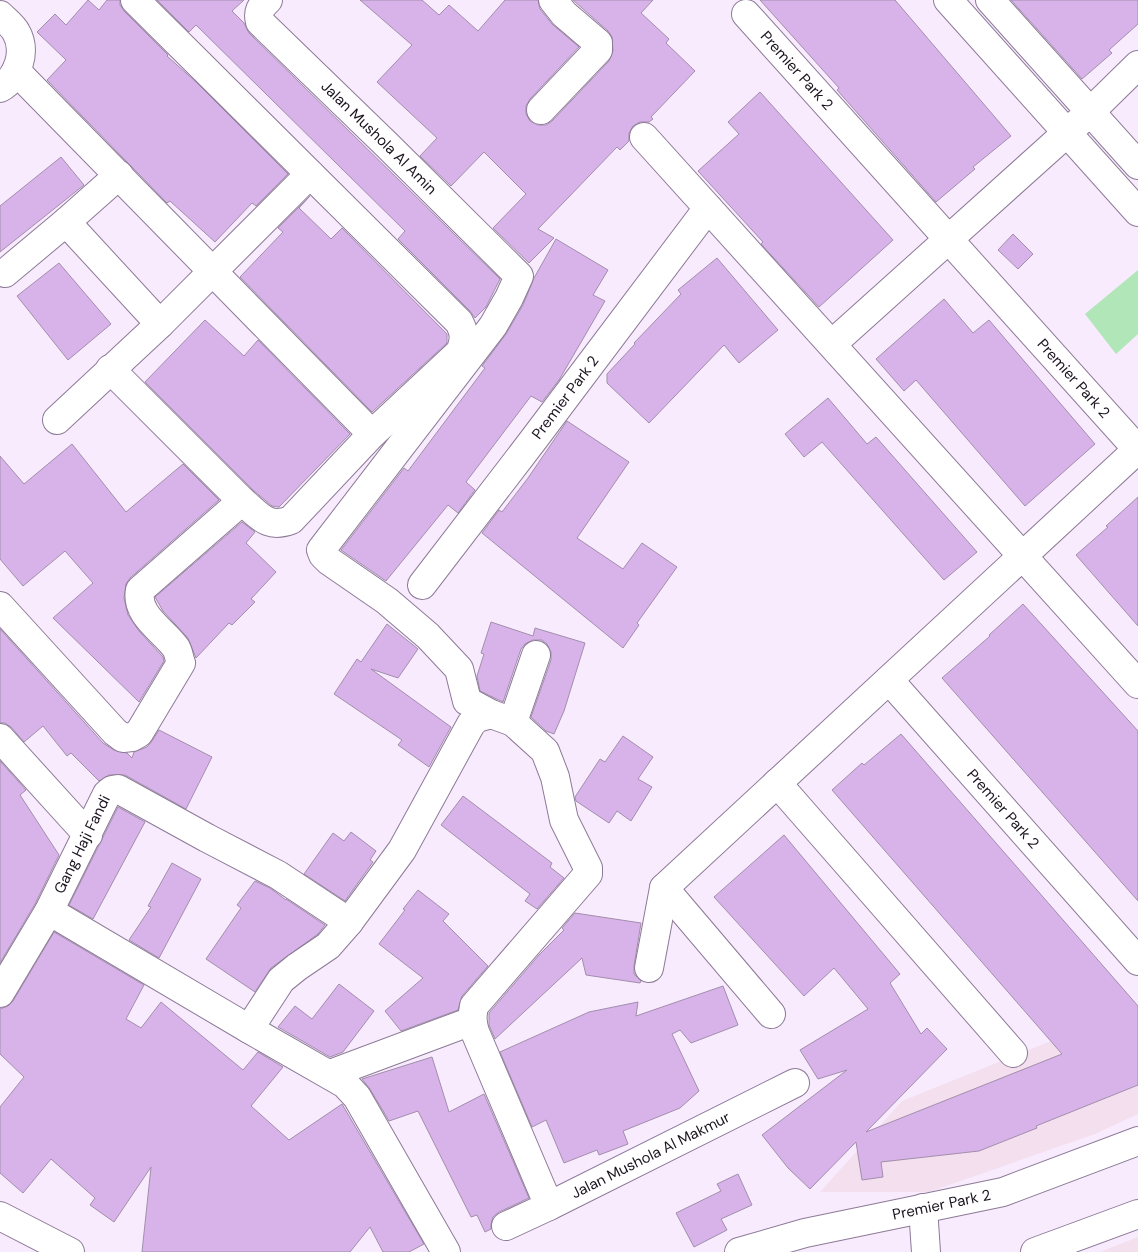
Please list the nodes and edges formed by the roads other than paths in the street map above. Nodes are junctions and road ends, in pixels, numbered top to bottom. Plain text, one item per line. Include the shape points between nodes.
1 (135, 0) edge
2 (268, 0) edge
3 (553, 0) edge
4 (948, 0) edge
5 (990, 0) edge
6 (8, 9) edge
7 (746, 14) dead end
8 (1138, 65) edge
9 (7, 81) edge
10 (541, 110) dead end
11 (1090, 112) junction
12 (1067, 132) junction
13 (644, 136) dead end
14 (1138, 165) edge
15 (310, 174) junction
16 (119, 176) junction
17 (708, 208) junction
18 (1138, 212) edge
19 (66, 222) junction
20 (949, 240) junction
21 (214, 271) junction
22 (5, 273) dead end
23 (160, 324) junction
24 (832, 344) junction
25 (110, 369) junction
26 (56, 420) dead end
27 (372, 434) junction
28 (1138, 450) edge
29 (242, 501) junction
30 (1022, 556) junction
31 (422, 585) dead end
32 (0, 606) edge
33 (536, 655) dead end
34 (889, 680) junction
35 (1138, 684) edge
36 (502, 718) junction
37 (0, 738) edge
38 (776, 783) junction
39 (88, 835) junction
40 (664, 888) junction
41 (48, 911) junction
42 (350, 922) junction
43 (1138, 961) edge
44 (649, 968) dead end
45 (4, 973) edge
46 (771, 1014) dead end
47 (472, 1021) junction
48 (249, 1029) junction
49 (1012, 1053) dead end
50 (330, 1074) junction
51 (795, 1083) dead end
52 (1138, 1141) edge
53 (549, 1206) junction
54 (923, 1208) junction
55 (1138, 1214) edge
56 (0, 1216) edge
57 (506, 1226) dead end
58 (70, 1252) edge
59 (446, 1252) edge
60 (738, 1252) edge
61 (926, 1252) edge
62 (1035, 1252) edge

1 - 15 street
2 - 36 street, Jalan Mushola Al Amin via 260,8 260,22 519,276 494,326 321,550 329,561 387,601 428,636 460,670 467,702
3 - 10 street via 599,47
4 - 12 street
5 - 11 street
6 - 9 street via 20,45 20,58
7 - 20 street, Premier Park 2
8 - 11 street
9 - 16 street via 40,95
11 - 12 street
11 - 14 street
12 - 18 street
12 - 20 street
13 - 17 street
15 - 21 street
15 - 27 street via 459,322 464,331 465,341 460,352
16 - 19 street
16 - 21 street
17 - 24 street
17 - 31 street, Premier Park 2
19 - 22 street
19 - 23 street
20 - 24 street
20 - 28 street, Premier Park 2
21 - 23 street
21 - 27 street
23 - 25 street
24 - 30 street
25 - 26 street
25 - 29 street
27 - 29 street via 291,520 273,524 262,519
28 - 30 street, Premier Park 2
29 - 32 street via 140,590 140,608 177,650 180,664 139,733 132,737 123,738 115,732
30 - 34 street, Premier Park 2
30 - 35 street
33 - 36 street
34 - 38 street, Premier Park 2
34 - 43 street, Premier Park 2
36 - 42 street via 477,718 471,724 402,850
36 - 47 street via 545,751 555,777 564,820 588,874 474,1006
37 - 39 street
38 - 40 street, Premier Park 2
38 - 49 street
39 - 41 street, Gang Haji Fandi
39 - 42 street, Gang Haji Fandi via 107,794 118,789 278,875
40 - 44 street
40 - 46 street
41 - 45 street, Gang Haji Fandi
41 - 48 street
42 - 48 street via 328,946 282,980
47 - 50 street
47 - 53 street
48 - 50 street
50 - 59 street via 357,1097
51 - 53 street, Jalan Mushola Al Makmur
52 - 54 street, Premier Park 2 via 1003,1192
53 - 57 street, Jalan Mushola Al Makmur
54 - 60 street, Premier Park 2 via 805,1233
54 - 61 street
55 - 62 street
56 - 58 street

